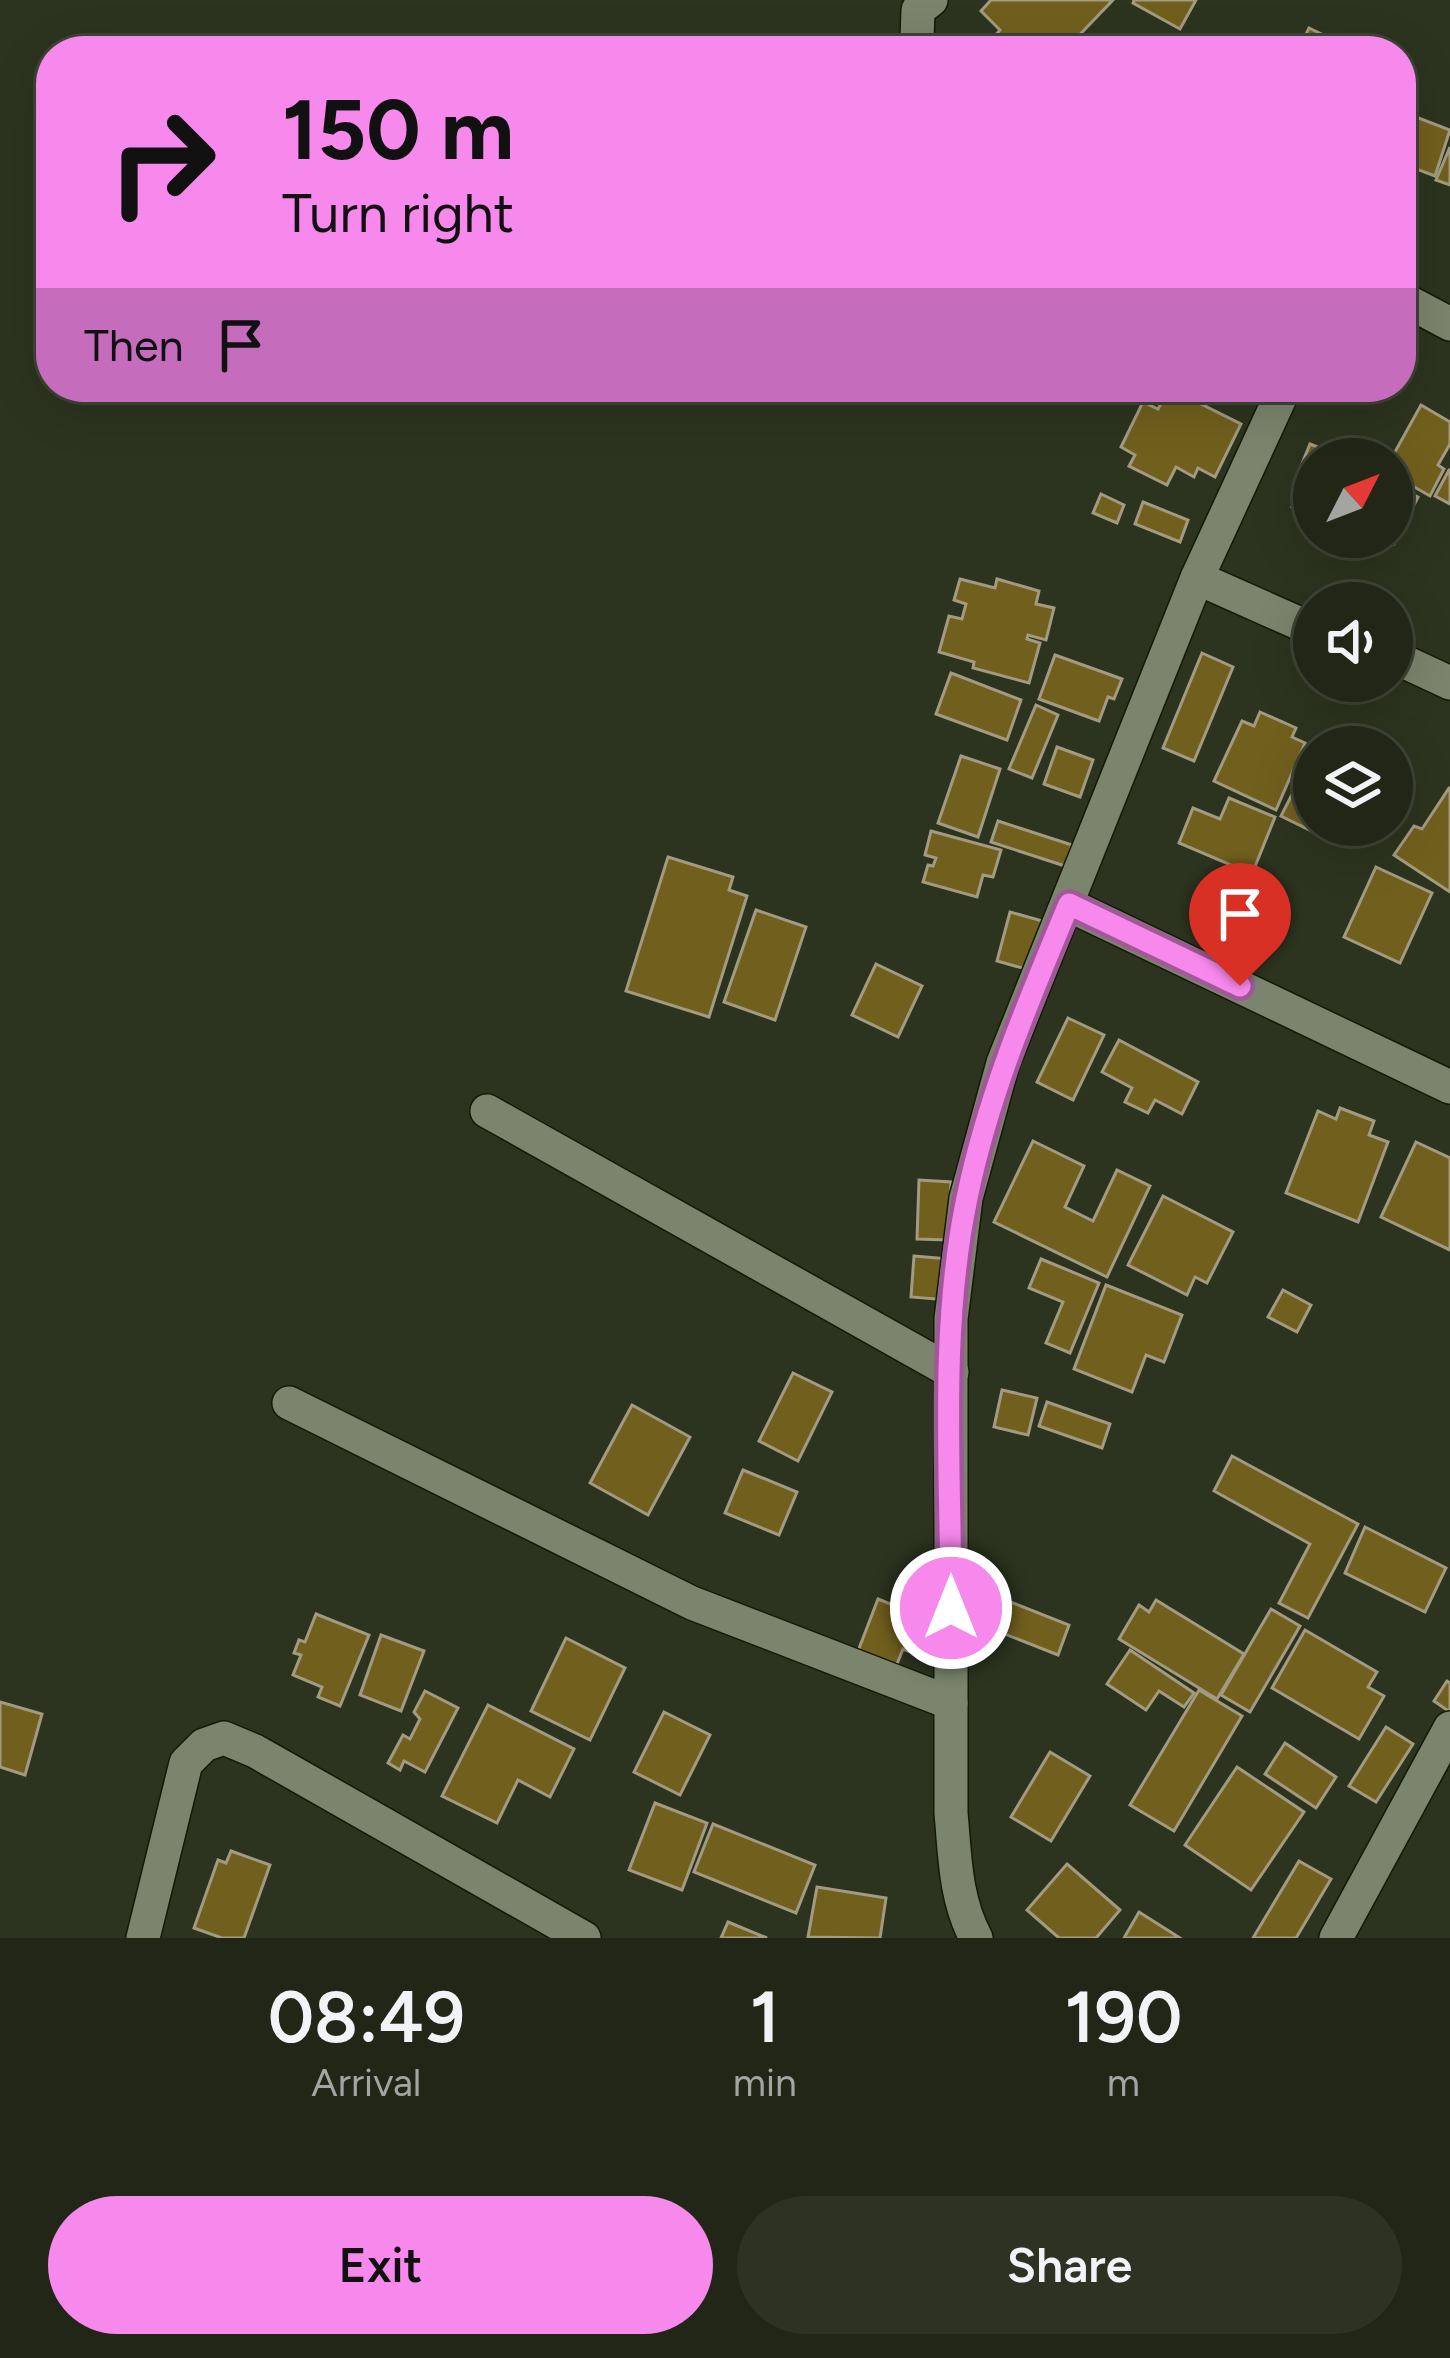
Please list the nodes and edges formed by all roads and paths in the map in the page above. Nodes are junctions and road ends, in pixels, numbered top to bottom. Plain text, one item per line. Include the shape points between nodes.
1 (931, 0) edge
2 (916, 36) edge
3 (1416, 306) edge
4 (1450, 324) edge
5 (1278, 402) edge
6 (1197, 578) junction
7 (1293, 621) edge
8 (1413, 666) edge
9 (1450, 683) edge
10 (1069, 904) junction
11 (1450, 1088) edge
12 (487, 1111) dead end
13 (952, 1372) junction
14 (289, 1403) dead end
15 (951, 1703) junction
16 (1450, 1728) edge
17 (142, 1938) edge
18 (584, 1938) edge
19 (976, 1938) edge
20 (1336, 1938) edge

1 - 2 street via 919,10
3 - 4 street
5 - 6 street
6 - 7 street
6 - 10 street
8 - 9 street
10 - 11 street
10 - 13 street via 1003,1063 966,1198
12 - 13 street
13 - 15 street
14 - 15 street via 692,1604
15 - 19 street via 957,1883
16 - 20 street
17 - 18 street via 186,1763 224,1738

